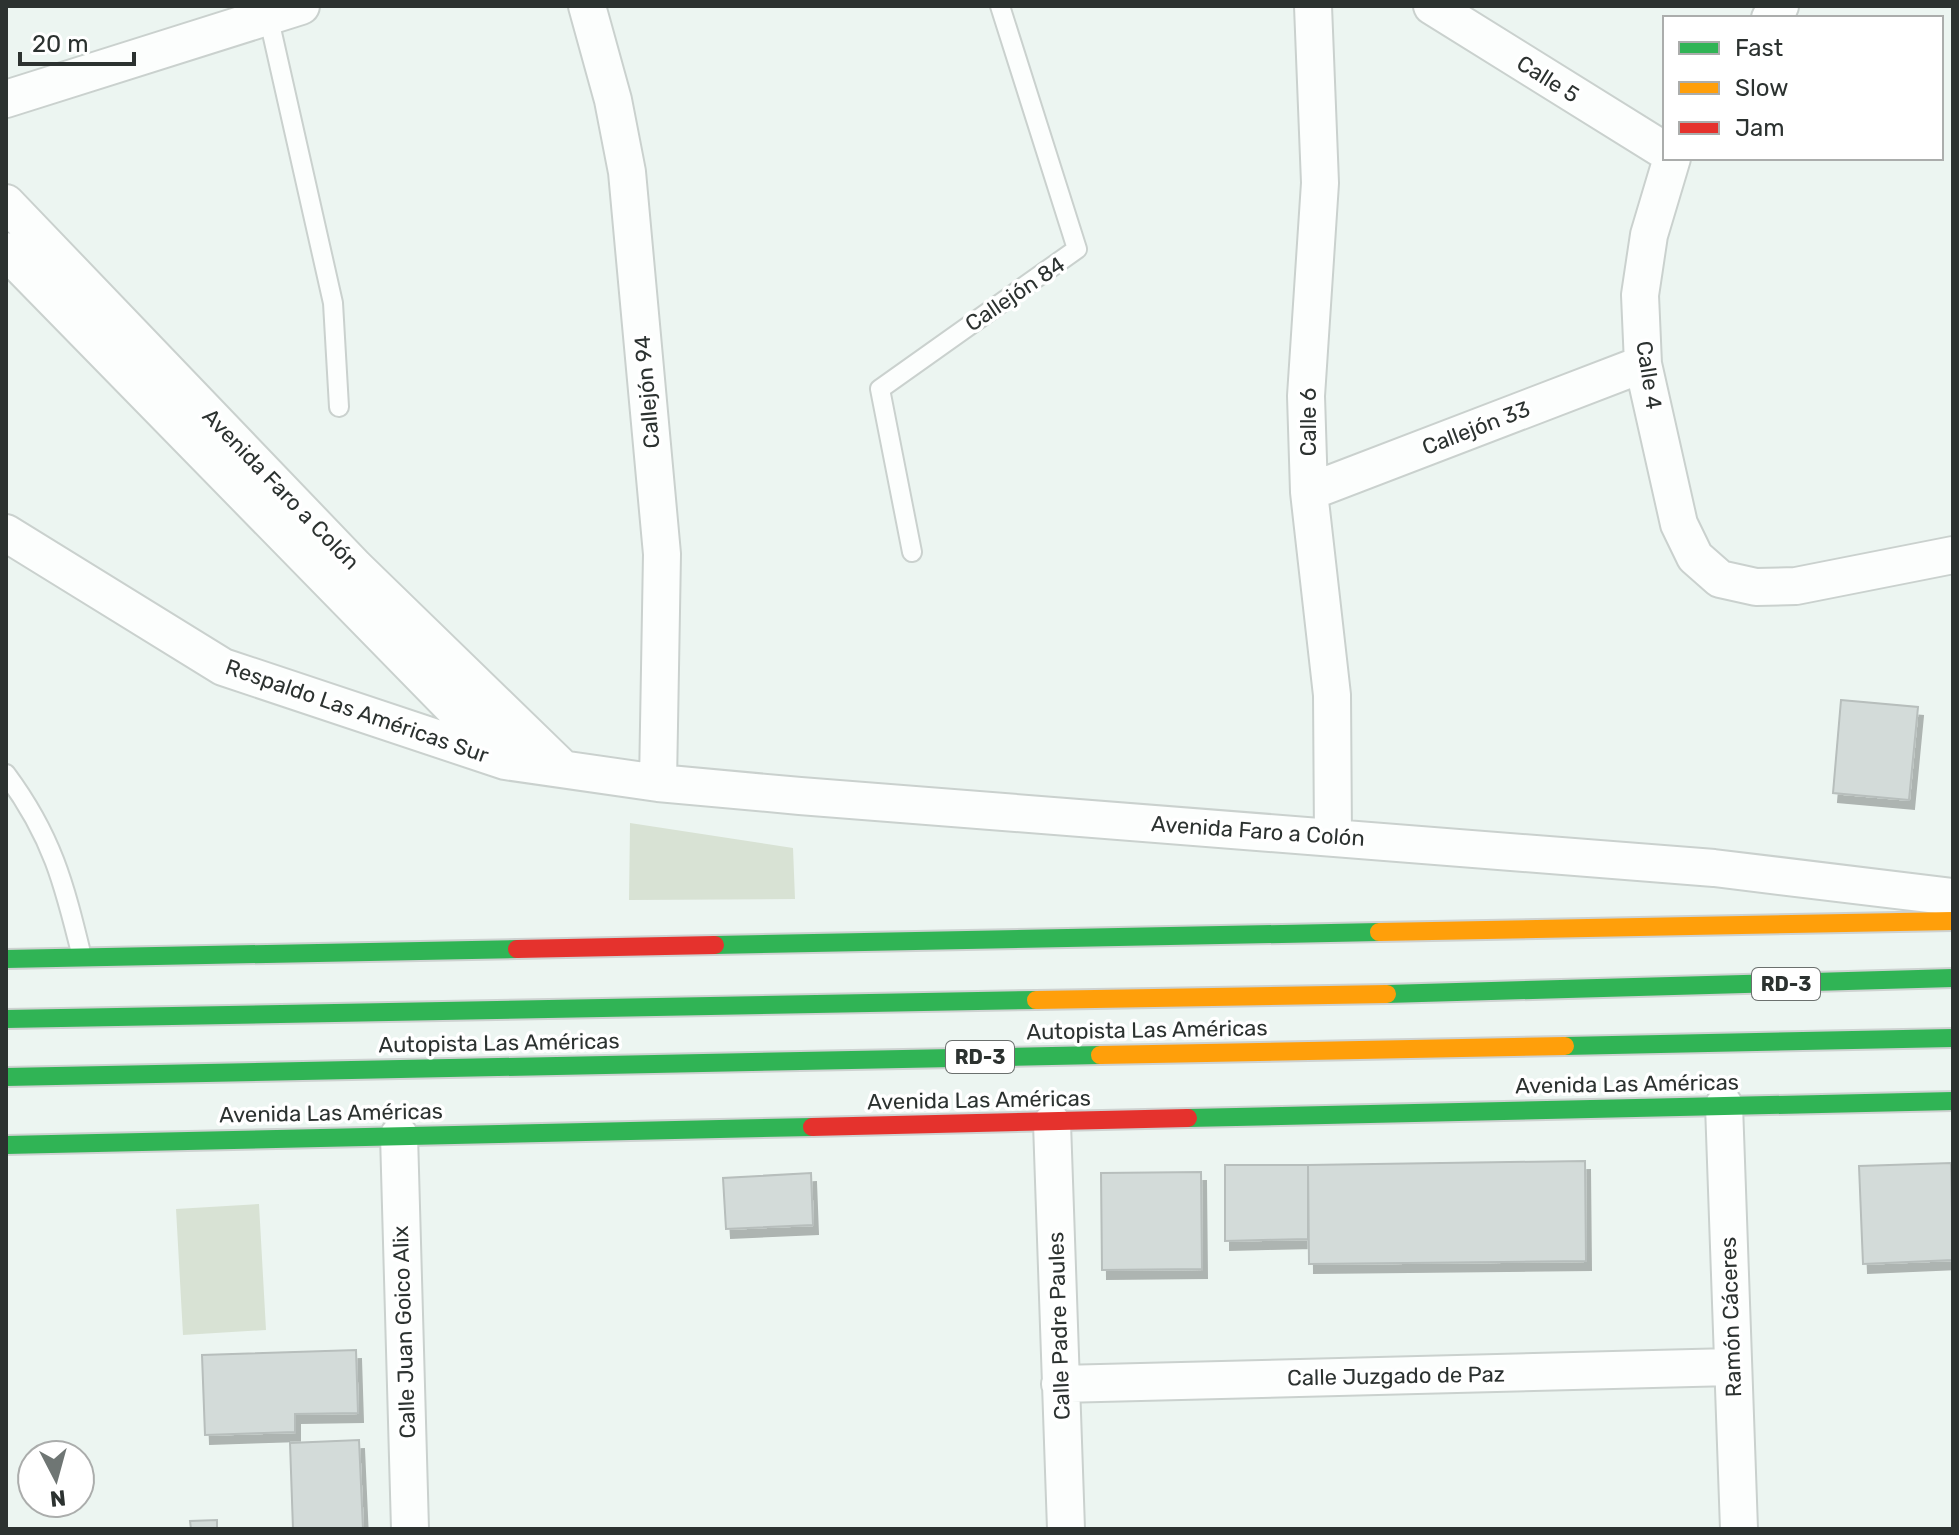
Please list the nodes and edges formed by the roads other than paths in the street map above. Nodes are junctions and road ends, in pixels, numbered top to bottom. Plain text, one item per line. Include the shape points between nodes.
1 (213, 6) edge
2 (587, 6) edge
3 (1000, 6) edge
4 (1313, 6) edge
5 (1432, 6) edge
6 (285, 10) edge
7 (6, 99) edge
8 (1663, 150) edge
9 (1671, 160) edge
10 (6, 203) edge
11 (6, 251) edge
12 (1643, 364) junction
13 (339, 407) dead end
14 (1309, 492) junction
15 (6, 533) edge
16 (912, 552) dead end
17 (1953, 555) edge
18 (505, 761) junction
19 (562, 768) junction
20 (6, 774) edge
21 (658, 783) junction
22 (1333, 837) junction
23 (1953, 897) edge
24 (1953, 921) edge
25 (82, 957) junction
26 (6, 959) edge
27 (1953, 978) edge
28 (1620, 990) junction
29 (1953, 993) edge
30 (6, 1019) edge
31 (1953, 1038) edge
32 (6, 1077) edge
33 (1953, 1101) edge
34 (1724, 1105) junction
35 (1052, 1123) junction
36 (399, 1135) junction
37 (6, 1145) edge
38 (1732, 1367) junction
39 (1060, 1384) junction
40 (410, 1529) edge
41 (1066, 1529) edge
42 (1739, 1529) edge

1 - 6 street
2 - 21 street, Callejón 94 via 627,172 662,554
3 - 16 lane, Callejón 84 via 1077,249 880,389
4 - 14 street, Calle 6 via 1320,183 1306,396
5 - 8 street, Calle 5
6 - 7 street
6 - 13 lane via 333,303
9 - 12 street, Calle 4 via 1649,235 1640,295
10 - 19 street, Avenida Faro a Colón via 355,567
11 - 18 street, Avenida Faro a Colón
12 - 14 street, Callejón 33
12 - 17 street, Calle 4 via 1679,524 1695,557 1720,579 1756,587 1796,586
14 - 22 street, Calle 6 via 1332,695
15 - 18 street, Respaldo Las Américas Sur via 223,667
18 - 19 street, Avenida Faro a Colón
19 - 21 street, Avenida Faro a Colón
20 - 25 lane via 34,811 60,869
21 - 22 street, Avenida Faro a Colón
22 - 23 street, Avenida Faro a Colón via 1714,868
24 - 25 main road
25 - 26 main road
27 - 28 main road, Autopista Las Américas / RD-3
28 - 29 main road, Autopista Las Américas / RD-3
28 - 30 main road, Autopista Las Américas / RD-3
31 - 32 main road, Autopista Las Américas / RD-3
33 - 34 main road, Avenida Las Américas
34 - 35 main road, Avenida Las Américas
34 - 38 street, Ramón Cáceres
35 - 36 main road, Avenida Las Américas
35 - 39 street, Calle Padre Paules
36 - 37 main road, Avenida Las Américas
36 - 40 street, Calle Juan Goico Alix
38 - 39 street, Calle Juzgado de Paz
38 - 42 street, Ramón Cáceres
39 - 41 street, Calle Padre Paules

